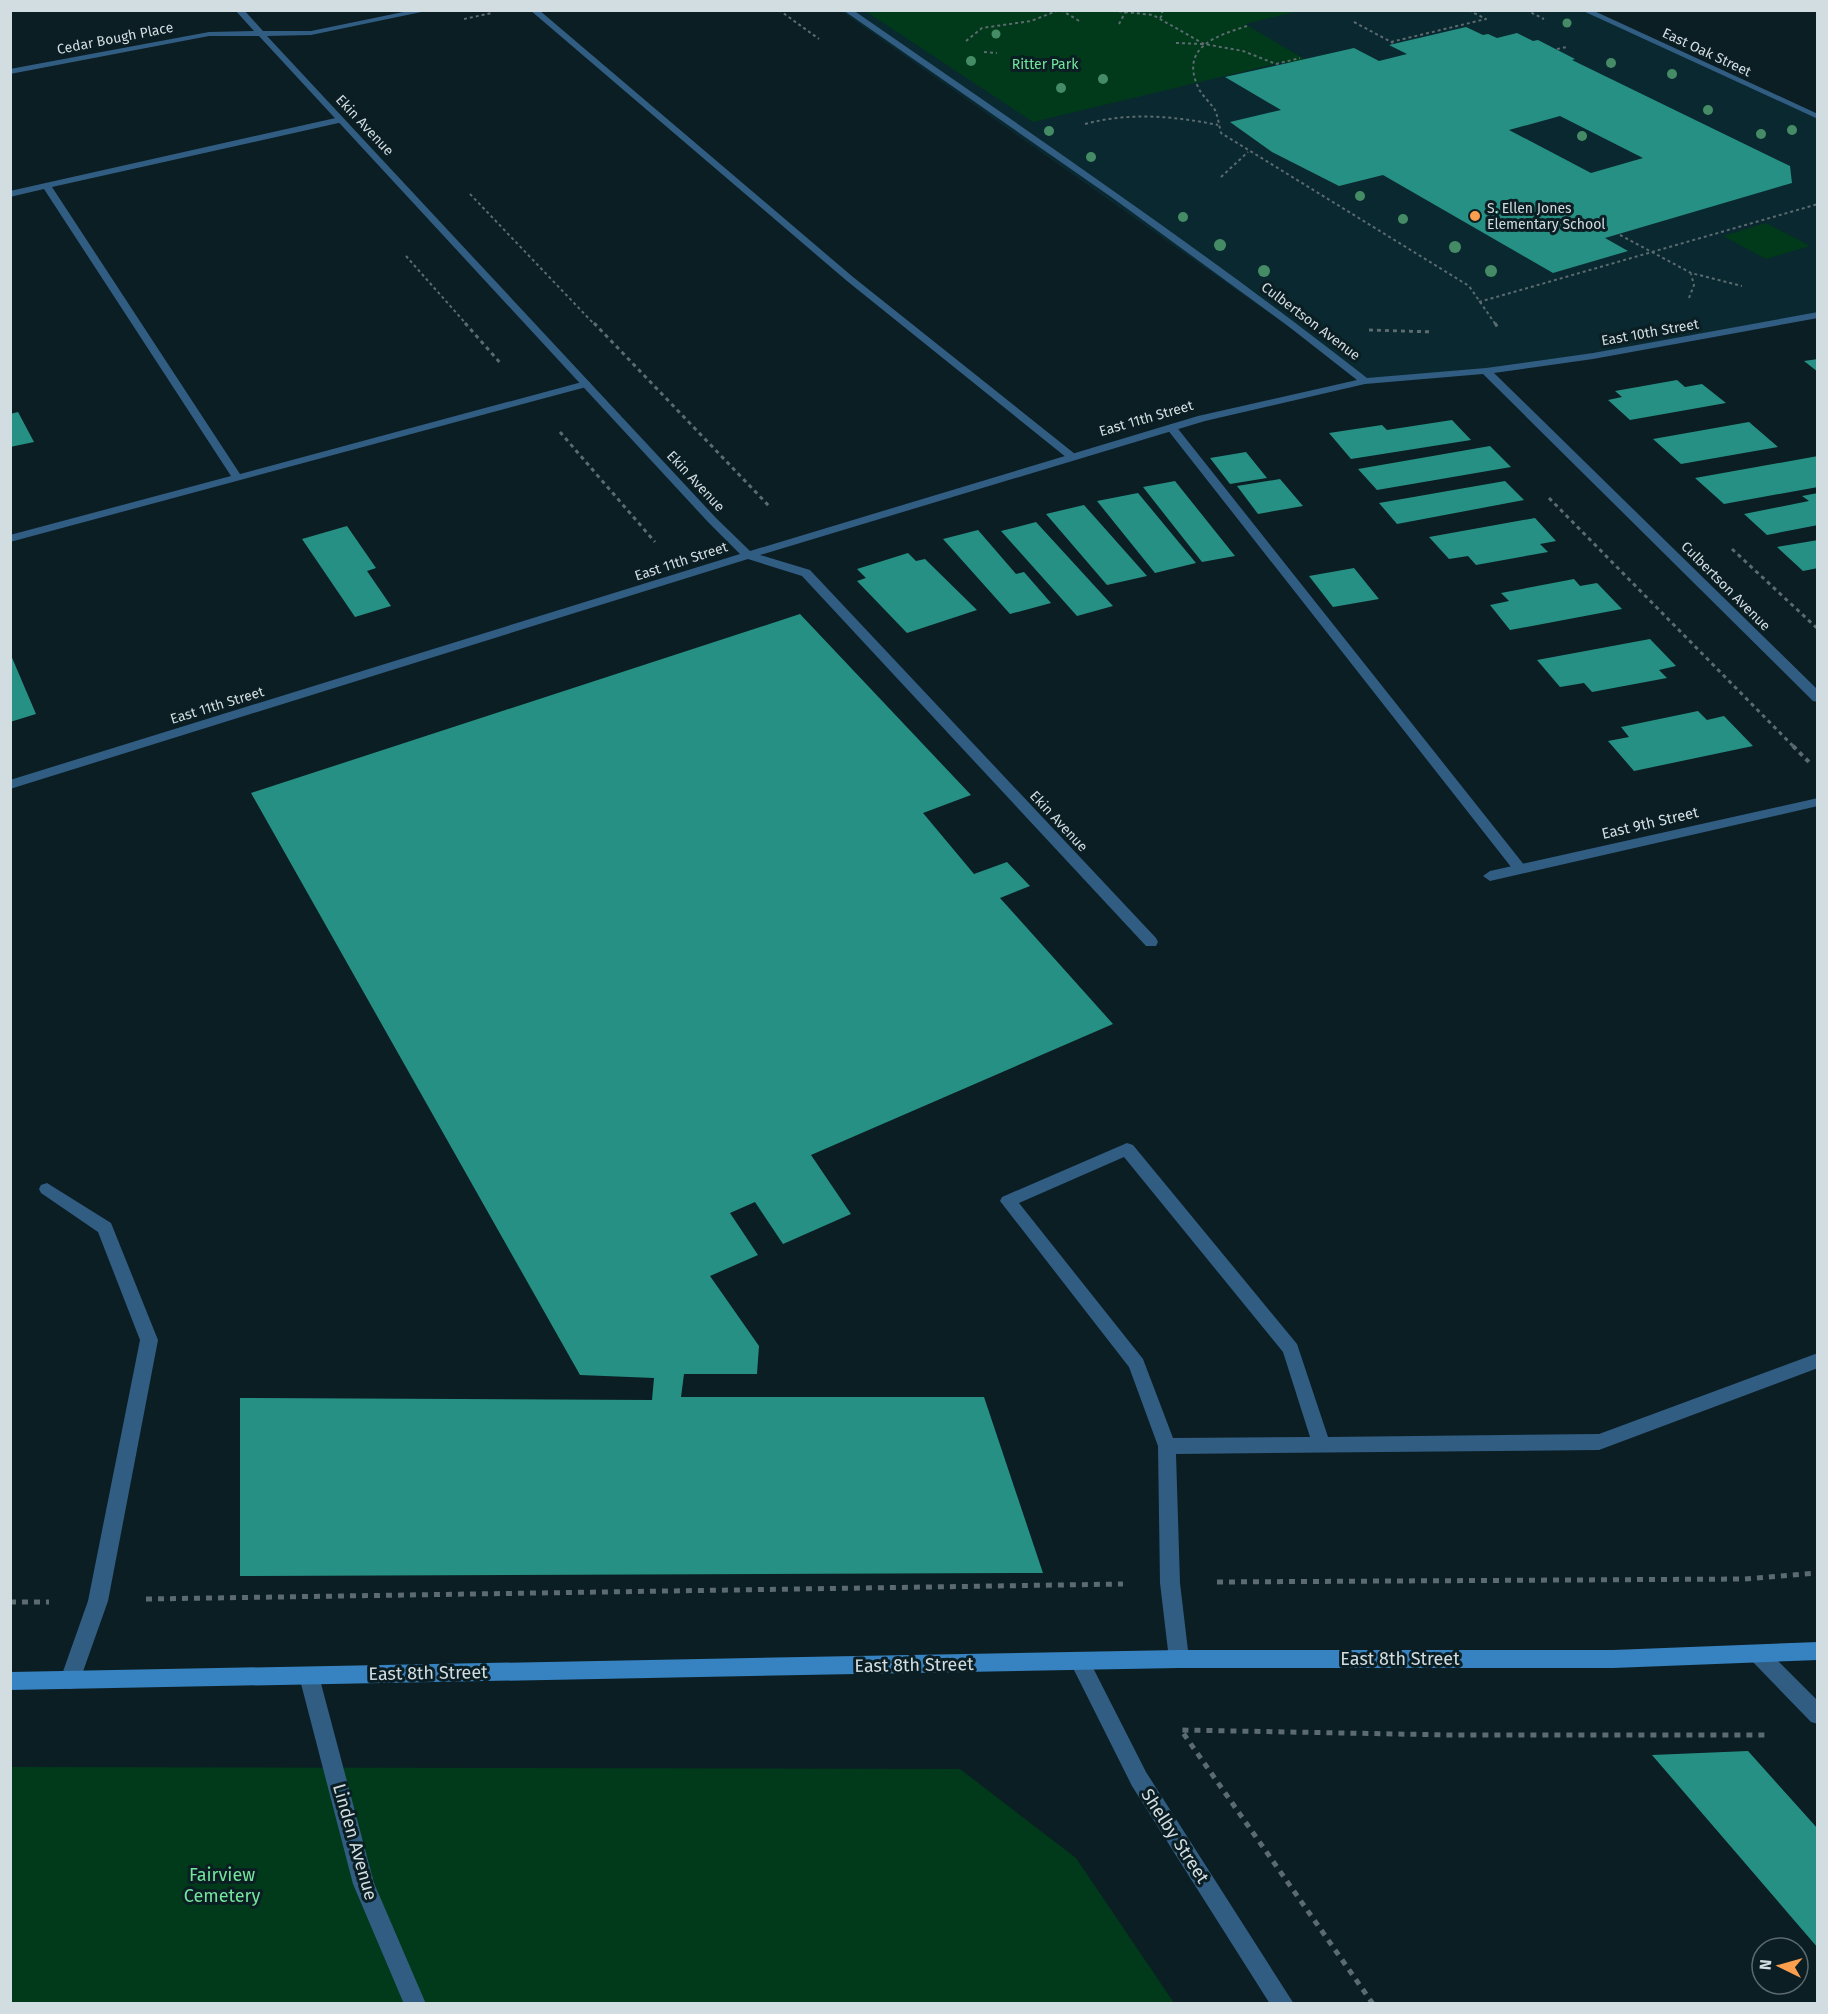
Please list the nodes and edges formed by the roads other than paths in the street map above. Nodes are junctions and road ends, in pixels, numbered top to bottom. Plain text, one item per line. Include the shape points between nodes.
1 (239, 10) edge
2 (427, 10) edge
3 (534, 10) edge
4 (847, 10) edge
5 (1585, 10) edge
6 (260, 34) junction
7 (10, 72) edge
8 (1818, 117) edge
9 (340, 120) junction
10 (47, 186) junction
11 (10, 194) edge
12 (1818, 315) edge
13 (1486, 372) junction
14 (1365, 381) junction
15 (586, 384) junction
16 (1171, 426) junction
17 (1071, 456) junction
18 (238, 479) junction
19 (10, 539) edge
20 (748, 555) junction
21 (1818, 698) edge
22 (10, 785) edge
23 (1818, 802) edge
24 (1520, 869) junction
25 (1490, 876) dead end
26 (1151, 942) dead end
27 (46, 1189) dead end
28 (1818, 1360) edge
29 (1322, 1445) junction
30 (1167, 1446) junction
31 (1818, 1651) edge
32 (1758, 1656) junction
33 (1179, 1659) junction
34 (1080, 1662) junction
35 (309, 1676) junction
36 (70, 1680) junction
37 (10, 1681) edge
38 (1818, 1716) edge
39 (415, 2004) edge
40 (1283, 2004) edge

1 - 6 street, Ekin Avenue
2 - 6 street, Cedar Bough Place via 311,33
3 - 17 street via 850,279
4 - 14 street, Culbertson Avenue via 1126,204
5 - 8 street, East Oak Street
6 - 7 street, Cedar Bough Place via 209,34
6 - 9 street, Ekin Avenue
9 - 10 street
9 - 15 street, Ekin Avenue
10 - 11 street
10 - 18 street
12 - 13 street, East 10th Street
13 - 14 street, Culbertson Avenue
13 - 21 street, Culbertson Avenue
14 - 16 street, East 11th Street
15 - 18 street
15 - 20 street, Ekin Avenue
16 - 17 street, East 11th Street
16 - 24 street
17 - 20 street, East 11th Street
18 - 19 street
20 - 22 street, East 11th Street
20 - 26 street, Ekin Avenue via 806,573
23 - 24 street, East 9th Street
24 - 25 street, East 9th Street
27 - 36 street via 105,1228 149,1340 98,1600
28 - 29 street via 1599,1442
29 - 30 street
29 - 30 street via 1291,1349 1127,1149 1008,1201 1137,1364
30 - 33 street via 1170,1583
31 - 32 street, East 8th Street
32 - 33 street, East 8th Street
32 - 38 street
33 - 34 street, East 8th Street
34 - 35 street, East 8th Street
34 - 40 street, Shelby Street via 1138,1779
35 - 36 street, East 8th Street
35 - 39 street, Linden Avenue via 364,1884
36 - 37 street, East 8th Street

